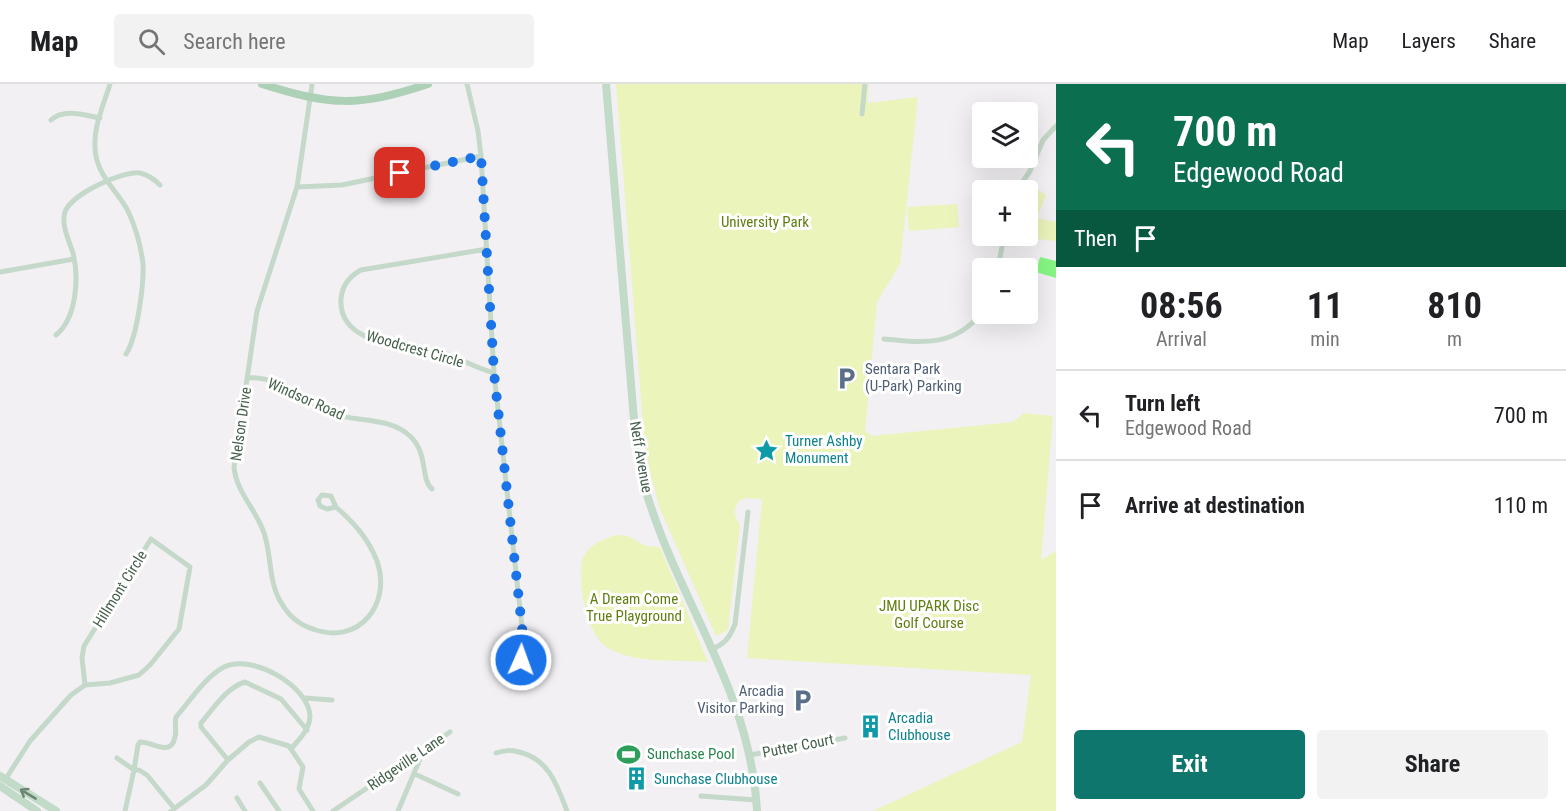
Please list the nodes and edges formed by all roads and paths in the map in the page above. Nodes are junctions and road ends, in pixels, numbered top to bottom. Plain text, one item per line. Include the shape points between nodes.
1 (110, 84) edge
2 (262, 84) edge
3 (428, 84) edge
4 (467, 84) edge
5 (606, 84) edge
6 (865, 84) edge
7 (312, 85) edge
8 (309, 98) junction
9 (862, 114) dead end
10 (100, 118) junction
11 (51, 120) dead end
12 (1056, 126) edge
13 (481, 156) junction
14 (1024, 180) edge
15 (106, 181) junction
16 (160, 184) dead end
17 (297, 186) junction
18 (487, 249) junction
19 (74, 259) junction
20 (0, 272) edge
21 (972, 323) edge
22 (56, 335) dead end
23 (884, 339) dead end
24 (126, 354) dead end
25 (494, 373) junction
26 (247, 378) junction
27 (432, 489) dead end
28 (336, 507) dead end
29 (748, 512) dead end
30 (523, 636) junction
31 (712, 649) junction
32 (85, 686) junction
33 (305, 698) junction
34 (332, 700) dead end
35 (307, 730) junction
36 (450, 732) dead end
37 (845, 738) dead end
38 (292, 748) junction
39 (423, 752) junction
40 (496, 753) dead end
41 (750, 755) junction
42 (117, 758) dead end
43 (228, 760) junction
44 (134, 770) junction
45 (415, 774) junction
46 (2, 781) edge
47 (260, 783) dead end
48 (458, 794) dead end
49 (701, 796) dead end
50 (237, 798) dead end
51 (756, 800) junction
52 (566, 809) edge
53 (172, 810) edge
54 (37, 811) edge
55 (57, 811) edge
56 (125, 811) edge
57 (245, 811) edge
58 (279, 811) edge
59 (313, 811) edge
60 (333, 811) edge
61 (398, 811) edge
62 (558, 811) edge
63 (757, 811) edge

1 - 10 street
2 - 8 main road
3 - 8 main road via 368,100
4 - 13 street
5 - 31 main road, Neff Avenue via 638,457 655,519
6 - 9 street
7 - 8 street, Nelson Drive
8 - 17 street, Nelson Drive
10 - 11 street via 67,113
10 - 15 street via 96,153
12 - 14 street via 1043,140
13 - 17 street via 342,185
13 - 18 street
15 - 16 street via 138,173
15 - 19 street via 75,199 66,211 64,225
15 - 24 street via 131,218 142,261 134,339
17 - 26 street, Nelson Drive via 258,304
18 - 25 street
18 - 25 street, Woodcrest Circle via 361,270 347,282 341,306 346,320 364,336 390,345 446,354
19 - 20 street
19 - 22 street via 73,301 64,326
21 - 23 street via 942,340 923,343
25 - 30 street
26 - 27 street, Windsor Road via 275,383 334,414 399,428 420,450 427,484
26 - 28 street, Nelson Drive via 234,464 237,483 261,525 282,605 303,625 330,633 347,631 363,622 376,605 381,585 369,544 357,526
29 - 31 street via 735,624 731,636
30 - 30 street via 521,661 513,665 501,662 498,656 502,649
31 - 41 main road, Neff Avenue via 734,699
32 - 32 street, Hillmont Circle via 139,675 179,629 190,567 151,539 84,646
32 - 46 street via 70,695
33 - 34 street
33 - 35 street via 310,716
33 - 44 street via 274,673 240,663 226,665 214,673 176,717 176,736 167,748 140,742
35 - 38 street
35 - 43 street via 281,699 245,682 236,685 201,723
36 - 39 street, Ridgeville Lane
37 - 41 street, Putter Court
38 - 43 street via 255,738
38 - 59 street via 303,769 299,789
39 - 45 street
39 - 60 street, Ridgeville Lane
40 - 52 street via 507,749 538,759 554,778
41 - 51 main road, Neff Avenue
42 - 44 street
43 - 53 street via 206,785
44 - 53 street via 147,775
44 - 56 street
45 - 48 street
45 - 61 street
46 - 54 main road
55 -> 46 main road
47 - 58 street
49 - 51 street
50 - 57 street
51 - 63 main road, Neff Avenue
52 - 62 street

